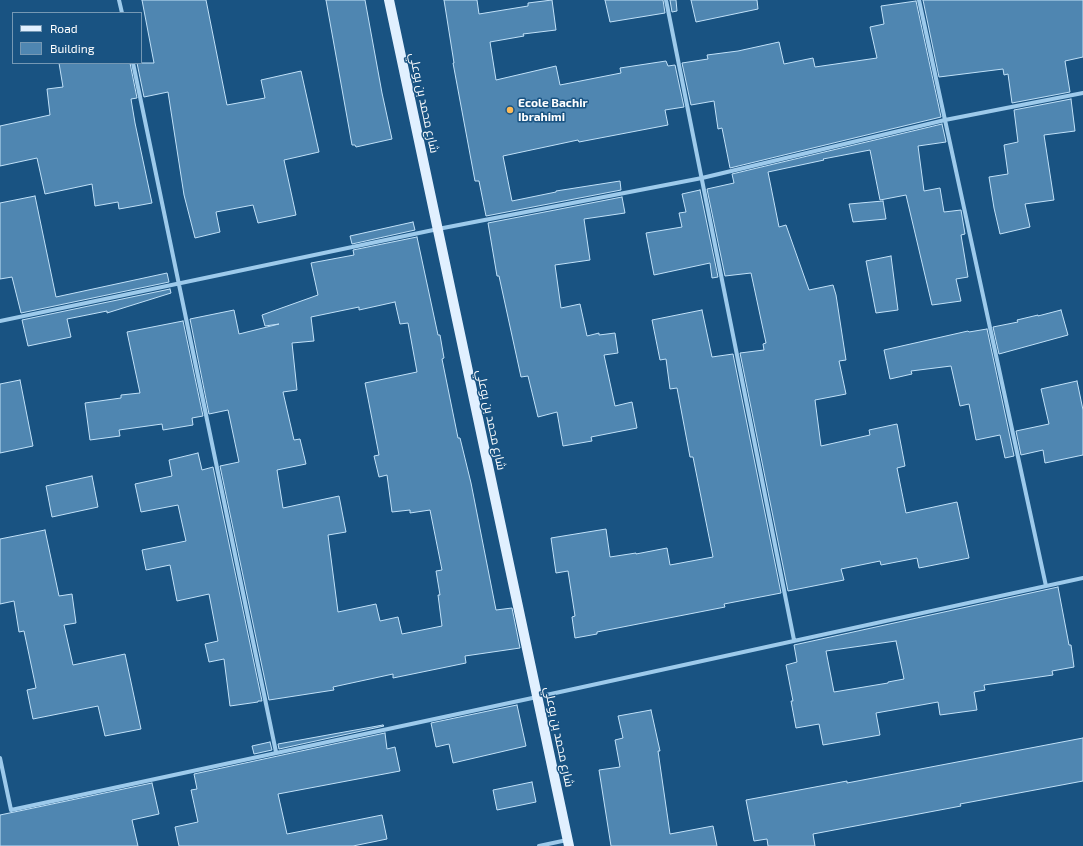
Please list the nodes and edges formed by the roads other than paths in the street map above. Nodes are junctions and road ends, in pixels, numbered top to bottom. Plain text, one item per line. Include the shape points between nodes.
1 (119, 0) edge
2 (389, 0) edge
3 (666, 0) edge
4 (919, 0) edge
5 (122, 12) edge
6 (132, 64) edge
7 (1083, 93) edge
8 (945, 120) junction
9 (702, 178) junction
10 (438, 229) junction
11 (178, 283) junction
12 (0, 321) edge
13 (1083, 578) edge
14 (1046, 586) junction
15 (794, 640) junction
16 (537, 697) junction
17 (276, 752) junction
18 (0, 758) edge
19 (568, 843) edge
20 (539, 846) edge

1 - 5 street
2 - 10 main road, شارع محمد بن بوعلي
3 - 9 street
4 - 8 street
6 - 11 street
7 - 8 street
8 - 9 street
8 - 14 street
9 - 10 street
9 - 15 street
10 - 11 street
10 - 16 main road, شارع محمد بن بوعلي
11 - 12 street
11 - 17 street
13 - 14 street
14 - 15 street
15 - 16 street
16 - 17 street
16 - 19 main road, شارع محمد بن بوعلي
17 - 18 street via 11,810
19 - 20 street

